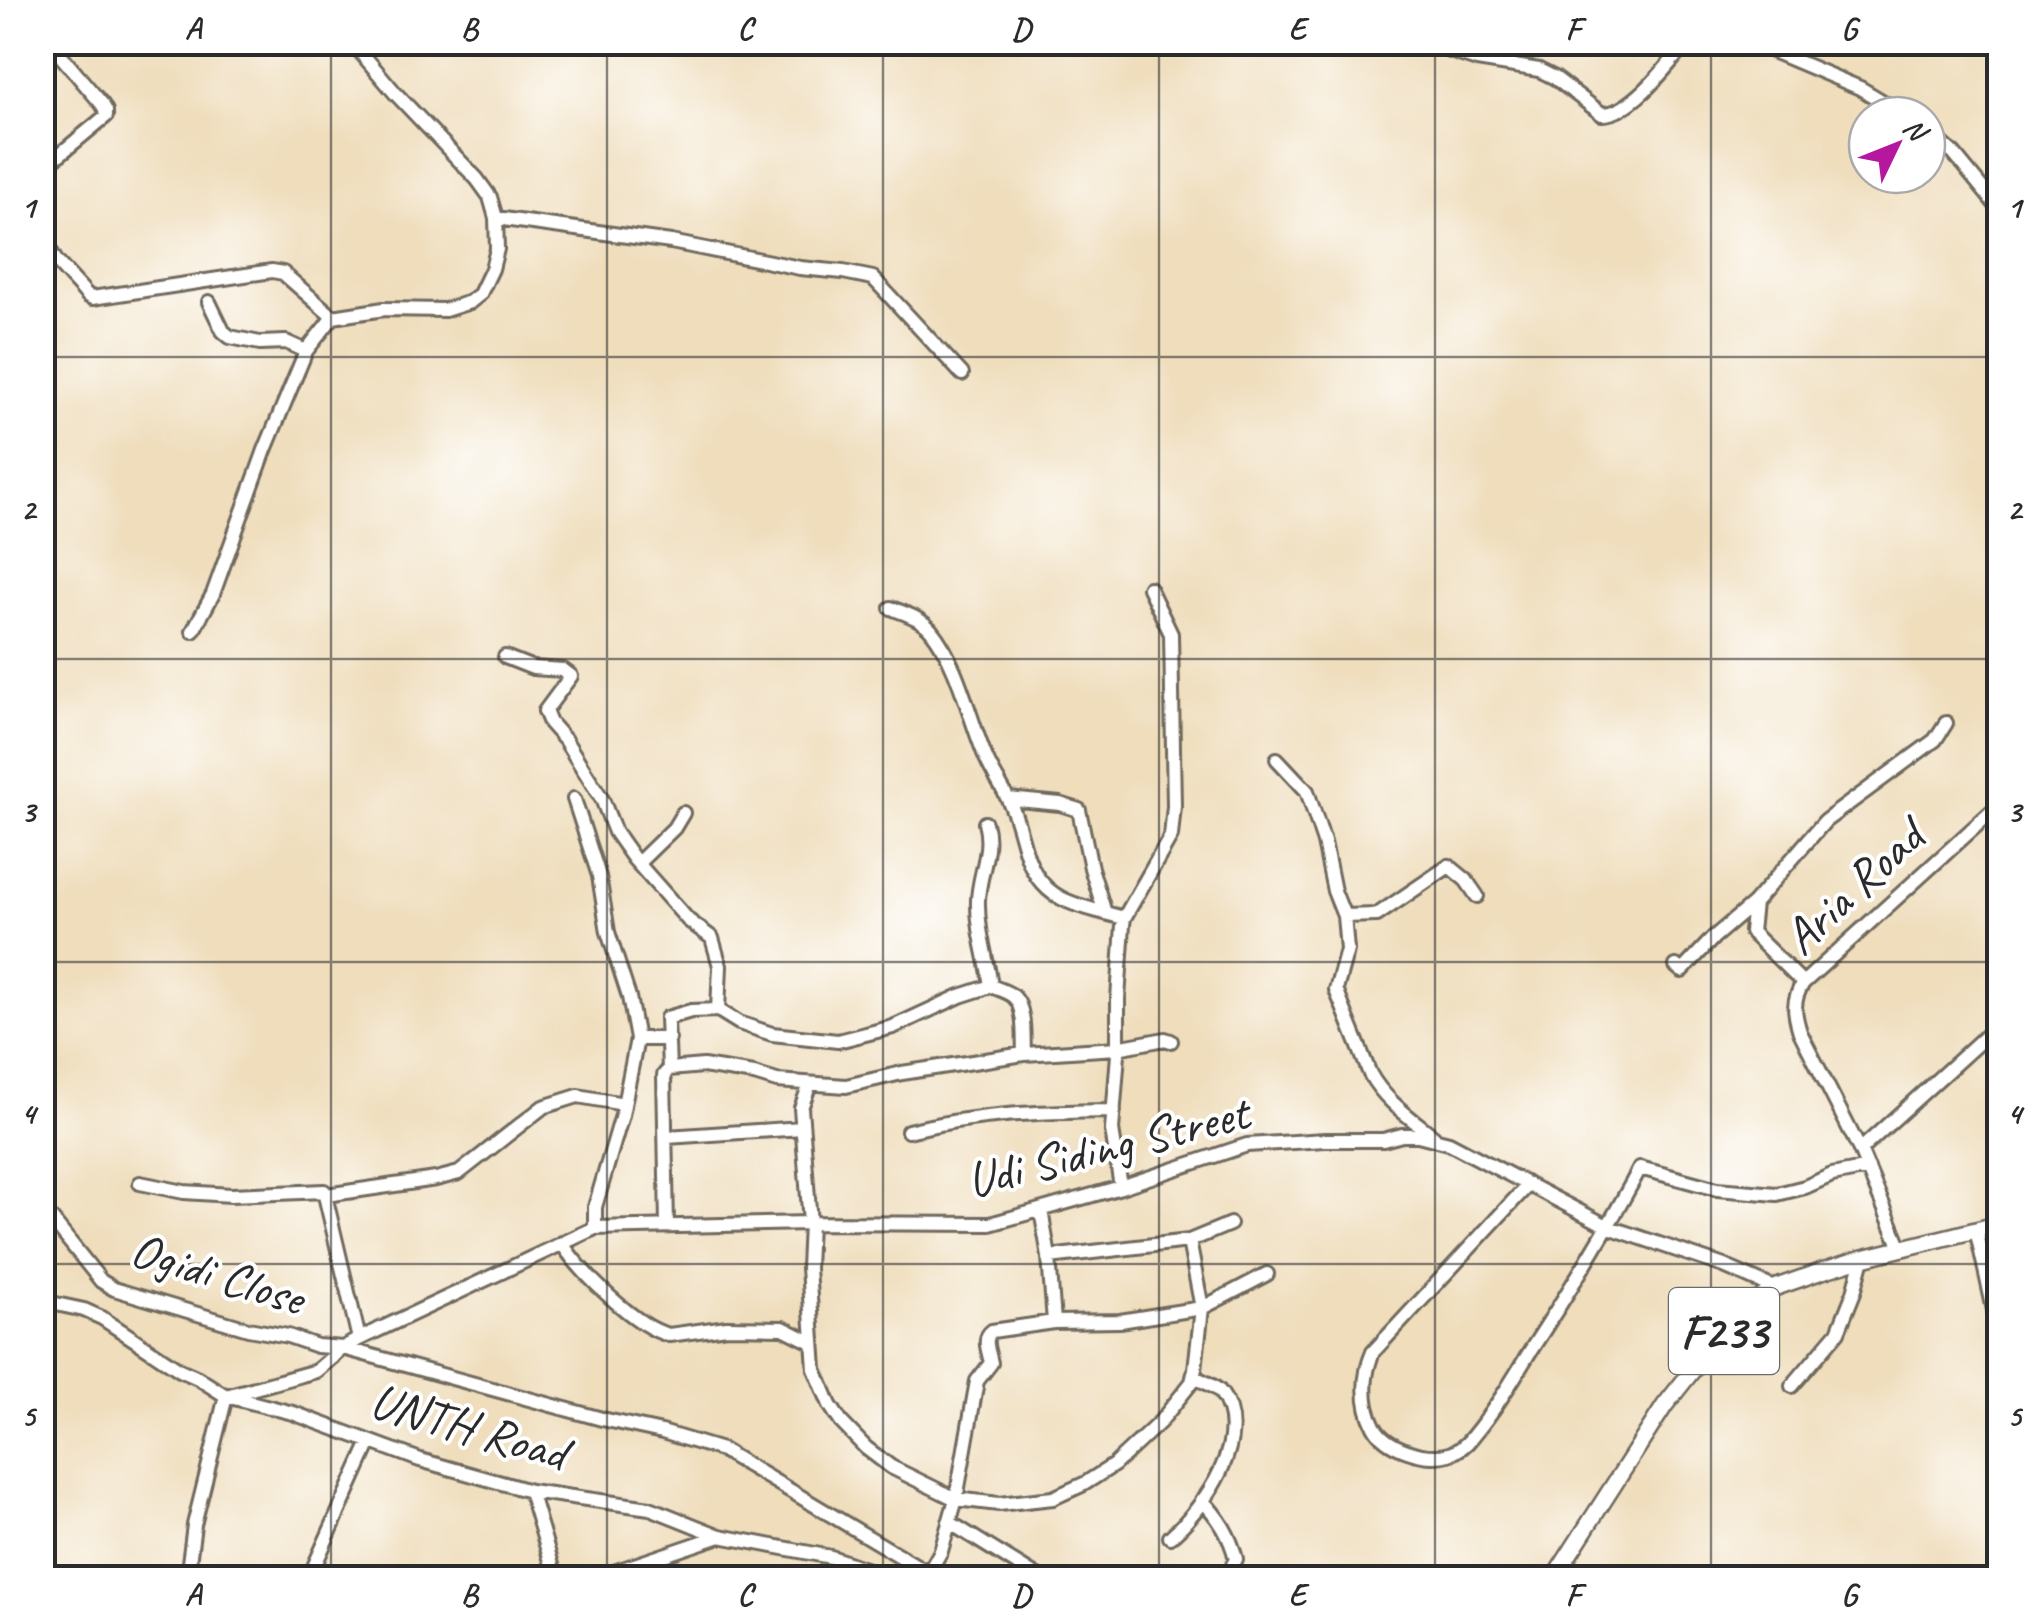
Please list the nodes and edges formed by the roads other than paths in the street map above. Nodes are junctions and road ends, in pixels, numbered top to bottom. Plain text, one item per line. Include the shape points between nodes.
1 (49, 42) edge
2 (352, 42) edge
3 (1688, 42) edge
4 (1750, 42) edge
5 (1442, 48) dead end
6 (1872, 95) edge
7 (1947, 148) edge
8 (42, 169) edge
9 (2000, 210) edge
10 (496, 218) junction
11 (42, 236) edge
12 (208, 302) dead end
13 (332, 316) junction
14 (306, 351) junction
15 (962, 374) dead end
16 (1150, 588) dead end
17 (890, 608) dead end
18 (194, 632) dead end
19 (505, 657) dead end
20 (1946, 723) dead end
21 (1276, 759) dead end
22 (1008, 798) junction
23 (574, 799) dead end
24 (2000, 804) edge
25 (683, 813) dead end
26 (986, 823) dead end
27 (638, 864) junction
28 (1477, 896) dead end
29 (1754, 903) junction
30 (1105, 913) junction
31 (1344, 916) junction
32 (1124, 918) junction
33 (1676, 966) dead end
34 (1803, 983) junction
35 (992, 986) junction
36 (718, 1010) junction
37 (2000, 1023) edge
38 (637, 1039) junction
39 (669, 1039) junction
40 (1171, 1041) dead end
41 (1118, 1048) junction
42 (1024, 1054) junction
43 (669, 1069) junction
44 (810, 1084) junction
45 (624, 1104) junction
46 (1114, 1110) junction
47 (802, 1128) junction
48 (908, 1131) dead end
49 (666, 1137) junction
50 (1436, 1139) junction
51 (1860, 1150) junction
52 (1868, 1168) junction
53 (140, 1183) dead end
54 (1528, 1185) junction
55 (1121, 1187) junction
56 (326, 1195) junction
57 (42, 1207) edge
58 (1041, 1210) junction
59 (810, 1223) junction
60 (1230, 1224) dead end
61 (2000, 1224) edge
62 (668, 1225) junction
63 (1609, 1227) junction
64 (595, 1228) junction
65 (1976, 1229) junction
66 (1188, 1241) junction
67 (562, 1243) junction
68 (1901, 1248) junction
69 (1048, 1258) junction
70 (1863, 1258) junction
71 (1267, 1274) dead end
72 (1774, 1288) junction
73 (42, 1301) edge
74 (1202, 1308) junction
75 (1054, 1322) junction
76 (2000, 1337) edge
77 (359, 1339) junction
78 (812, 1342) junction
79 (342, 1348) junction
80 (1194, 1377) junction
81 (1792, 1386) dead end
82 (226, 1396) junction
83 (370, 1442) junction
84 (530, 1492) junction
85 (956, 1499) junction
86 (1202, 1500) junction
87 (949, 1522) junction
88 (720, 1536) junction
89 (1170, 1538) dead end
90 (933, 1575) edge
91 (187, 1578) edge
92 (309, 1578) edge
93 (556, 1578) edge
94 (596, 1578) edge
95 (891, 1578) edge
96 (1039, 1578) edge
97 (1226, 1578) edge
98 (1554, 1578) edge

1 - 8 street via 106,116
2 - 10 street via 477,179
3 - 5 street via 1626,107 1610,115 1539,70
4 - 6 street
7 - 9 street
10 - 13 street via 492,270 470,302 445,310
10 - 15 street via 873,278
11 - 13 street via 92,298 272,270
12 - 14 street via 230,337 286,342
13 - 14 street
14 - 18 street
16 - 32 street via 1172,634 1174,806 1170,836
17 - 22 street via 934,633
19 - 27 street via 571,676 545,711
20 - 29 street via 1935,740 1825,821
21 - 31 street via 1307,790
22 - 30 street via 1044,886
22 - 30 street via 1079,810
23 - 38 street
24 - 34 street, Aria Road
25 - 27 street
26 - 35 street via 988,853 978,902
27 - 36 street via 712,938 720,966
28 - 31 street via 1449,866 1377,915
29 - 33 street via 1682,971
29 - 34 street via 1750,932
30 - 32 street
31 - 50 street via 1347,950 1336,990 1370,1074 1395,1106
32 - 41 street
34 - 51 street, Aria Road via 1794,1002 1800,1032
35 - 36 street via 838,1041 772,1034
35 - 42 street via 1013,995 1019,1006
36 - 39 street via 670,1016
37 - 51 street
38 - 39 street
38 - 45 street
39 - 43 street
40 - 41 street
41 - 42 street
41 - 46 street
42 - 44 street via 846,1086
43 - 44 street via 703,1066
43 - 49 street
44 - 47 street
45 - 56 street via 578,1096 543,1107 460,1172
45 - 64 street
46 - 48 street via 1010,1113
46 - 55 street
47 - 49 street
47 - 59 street
49 - 62 street
50 - 54 street, Udi Siding Street
50 - 55 street, Udi Siding Street via 1402,1135 1247,1145
51 - 52 street, Aria Road
52 - 63 street via 1776,1194 1717,1189 1640,1168
52 - 68 street, Aria Road
53 - 56 street via 184,1192
54 - 63 street, Udi Siding Street
54 - 63 street via 1373,1352 1364,1381 1368,1411 1386,1441 1442,1456 1461,1448
55 - 58 street, Udi Siding Street
56 - 77 street
57 - 79 street, Ogidi Close via 114,1289 248,1329
58 - 59 street, Udi Siding Street via 990,1224
58 - 69 street
59 - 62 street, Udi Siding Street
59 - 78 street
60 - 66 street
61 - 65 main road, F233
62 - 64 street, Udi Siding Street
63 - 72 street, Udi Siding Street
64 - 67 street, Udi Siding Street
65 - 68 main road, F233
65 - 76 street
66 - 69 street
66 - 74 street
67 - 77 street, Udi Siding Street
67 - 78 street via 623,1308 660,1333 783,1328
68 - 70 main road, F233
69 - 75 street
70 - 72 main road, F233
70 - 81 street via 1838,1332
71 - 74 street
72 - 98 main road, F233 via 1728,1328 1683,1382
73 - 82 street, UNTH Road via 102,1318
74 - 75 street via 1120,1322
74 - 80 street
75 - 85 street via 988,1334 991,1363 977,1382
77 - 79 street, Udi Siding Street
78 - 85 street via 824,1394 841,1422 892,1467
79 - 82 street, Udi Siding Street via 316,1371
79 - 90 street, Ogidi Close via 722,1450
80 - 85 street via 1143,1440 1084,1484 1027,1502
80 - 86 street via 1220,1390 1232,1416 1231,1445
82 - 83 street, UNTH Road
82 - 91 street
83 - 84 street, UNTH Road
83 - 92 street
84 - 88 street, UNTH Road via 650,1508
84 - 93 street
85 - 87 street
86 - 89 street
86 - 97 street via 1231,1539 1236,1559
87 - 90 street
87 - 96 street
88 - 94 street
88 - 95 street, UNTH Road via 831,1557

